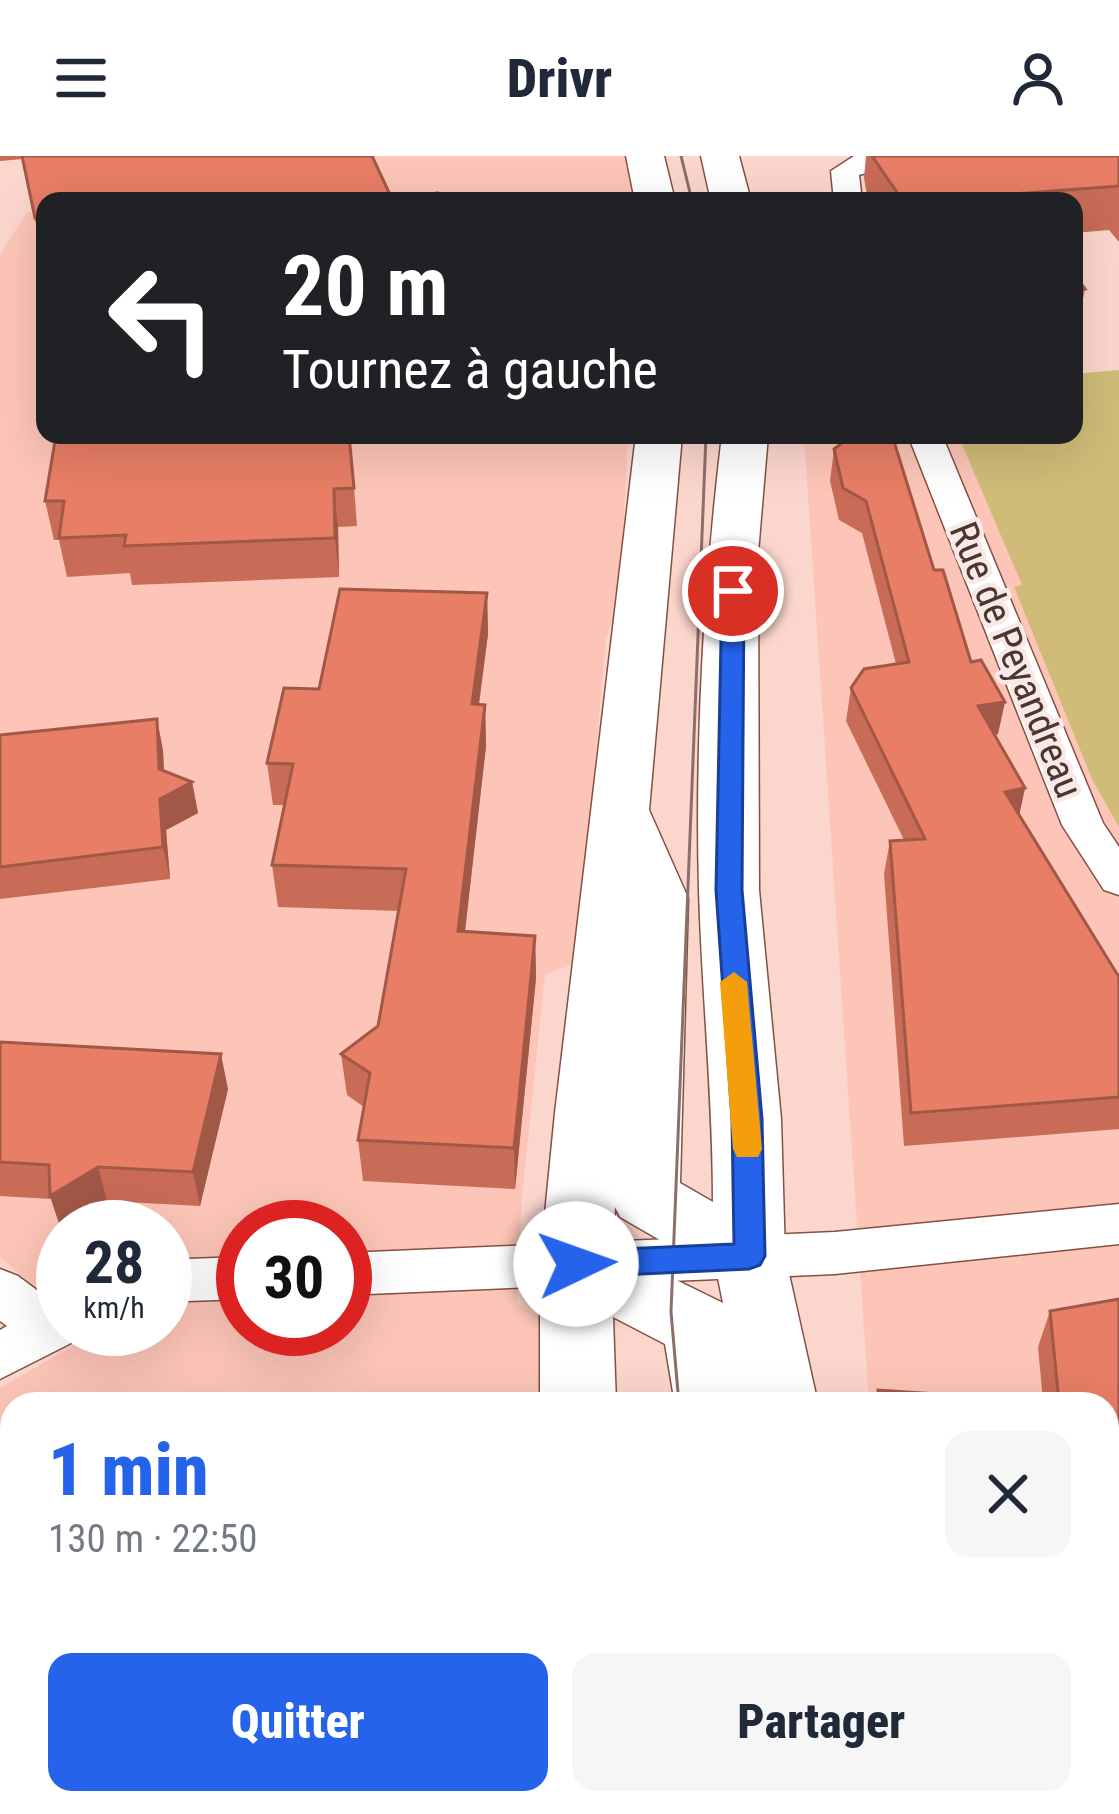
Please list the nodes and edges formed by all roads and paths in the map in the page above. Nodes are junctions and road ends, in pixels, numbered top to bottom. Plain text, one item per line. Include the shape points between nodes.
1 (645, 156) edge
2 (720, 156) edge
3 (894, 156) edge
4 (654, 192) edge
5 (729, 192) edge
6 (847, 192) edge
7 (658, 444) edge
8 (744, 444) edge
9 (929, 444) edge
10 (620, 808) junction
11 (1119, 880) edge
12 (1119, 1223) edge
13 (749, 1256) junction
14 (576, 1264) junction
15 (372, 1273) edge
16 (0, 1292) edge
17 (36, 1314) edge
18 (36, 1336) edge
19 (0, 1356) edge
20 (578, 1392) edge
21 (711, 1392) edge
22 (777, 1392) edge

1 - 4 main road
2 - 5 main road
3 - 6 street via 845,171
7 - 10 main road
8 - 13 main road via 733,553 729,890
9 - 11 street, Rue de Peyandreau via 1083,825
10 - 13 main road via 658,898 645,1197
10 - 14 main road
12 - 13 street
13 - 14 street
13 - 22 main road
14 - 15 street
14 - 20 main road
14 - 21 main road via 698,1326
16 - 17 street
18 - 19 street

